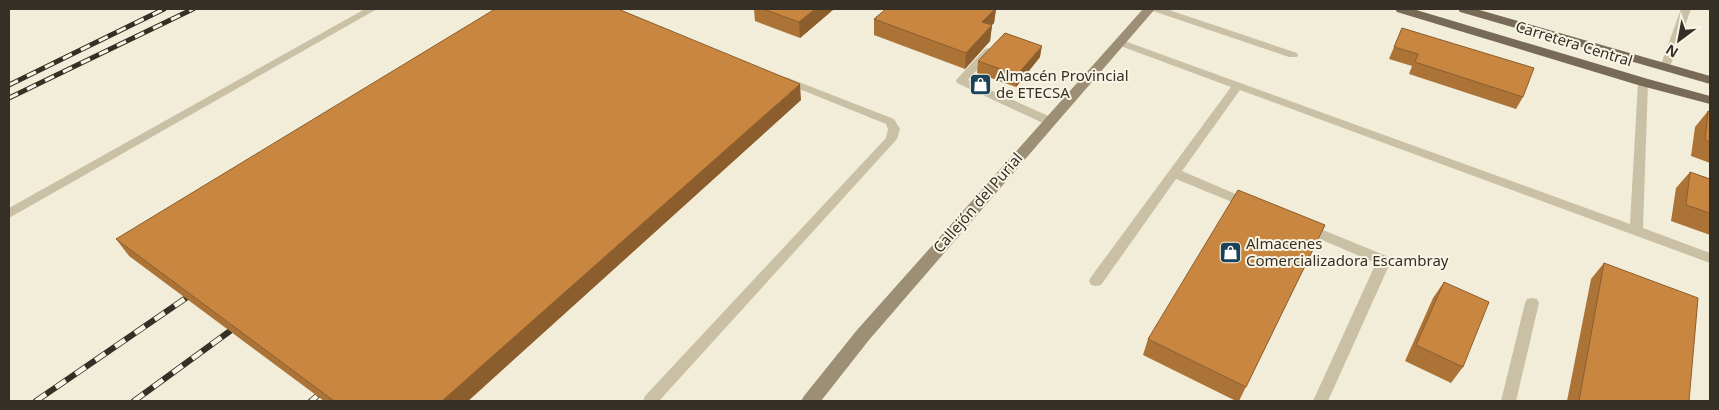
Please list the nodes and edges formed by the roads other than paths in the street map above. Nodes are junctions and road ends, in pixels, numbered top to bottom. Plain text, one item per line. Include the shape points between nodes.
1 (372, 9) edge
2 (1149, 9) edge
3 (1157, 9) edge
4 (1401, 9) edge
5 (1464, 9) edge
6 (1686, 9) edge
7 (998, 41) edge
8 (1118, 42) junction
9 (1293, 55) dead end
10 (1665, 67) junction
11 (772, 74) edge
12 (1710, 80) edge
13 (1643, 82) junction
14 (1237, 86) junction
15 (1710, 100) edge
16 (1049, 121) junction
17 (1174, 173) junction
18 (1256, 207) edge
19 (9, 214) edge
20 (1293, 223) edge
21 (1636, 231) junction
22 (1710, 258) edge
23 (1096, 281) dead end
24 (1532, 303) dead end
25 (650, 401) edge
26 (810, 401) edge
27 (1321, 401) edge
28 (1508, 401) edge

1 - 19 lane
2 - 8 street, Callejón del Purial
3 - 9 lane
4 - 13 main road, Carretera Central
5 - 10 main road, Carretera Central
6 - 10 lane
7 - 16 lane via 962,81
8 - 14 lane
8 - 16 street, Callejón del Purial
10 - 12 main road, Carretera Central
10 - 13 main road
11 - 25 lane via 890,122 894,129 891,139
13 - 15 main road, Carretera Central
13 - 21 lane
14 - 17 lane
14 - 21 lane
16 - 26 street, Callejón del Purial via 863,335
17 - 18 lane
17 - 23 lane
20 - 27 lane via 1384,261
21 - 22 lane
24 - 28 lane

